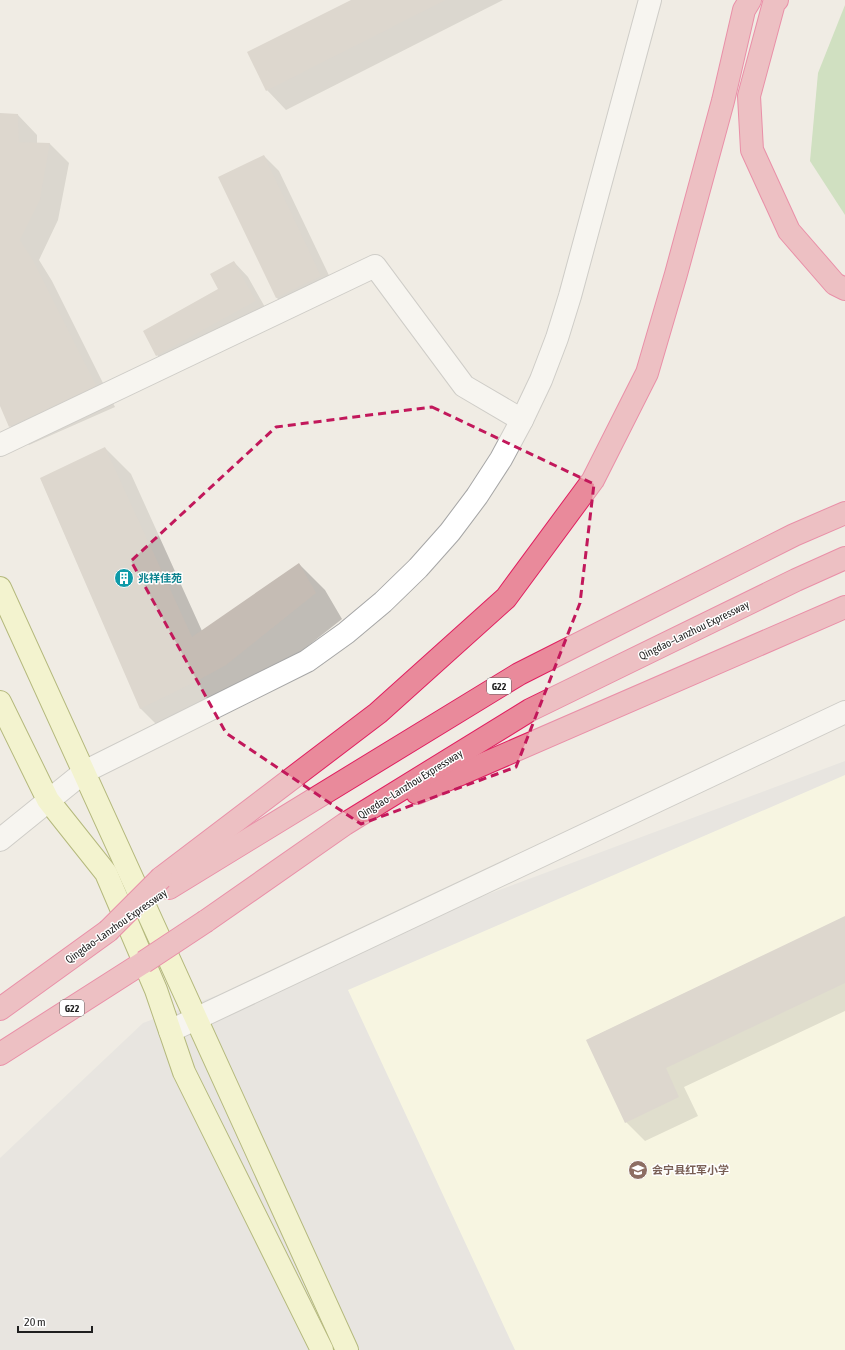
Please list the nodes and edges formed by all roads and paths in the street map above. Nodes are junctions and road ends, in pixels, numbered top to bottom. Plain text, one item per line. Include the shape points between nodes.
1 (650, 0) edge
2 (750, 0) edge
3 (777, 0) edge
4 (845, 289) edge
5 (522, 420) junction
6 (0, 445) edge
7 (845, 513) edge
8 (845, 558) edge
9 (0, 588) edge
10 (845, 607) edge
11 (0, 702) edge
12 (845, 712) edge
13 (84, 772) junction
14 (48, 800) junction
15 (344, 824) junction
16 (0, 840) edge
17 (165, 883) junction
18 (0, 1009) edge
19 (196, 1018) junction
20 (170, 1031) junction
21 (0, 1054) edge
22 (322, 1350) edge
23 (346, 1350) edge

1 - 5 street via 566,310 541,380
2 - 17 highway via 744,10 723,102 647,373 593,480 506,598 378,713
3 - 4 highway via 774,3 748,96 752,150 789,231 835,284
5 - 6 street via 464,386 375,266
5 - 13 street via 501,459 450,532 383,602 346,633 306,661
7 - 17 highway, Qingdao–Lanzhou Expressway / G22 via 787,539 519,674
8 - 15 highway, Qingdao–Lanzhou Expressway / G22 via 530,710
9 - 13 main road
10 - 15 highway
11 - 14 main road
12 - 19 street
13 - 14 street
13 - 19 main road
14 - 16 street
14 - 20 main road via 106,873 156,990
15 - 21 highway, Qingdao–Lanzhou Expressway / G22, bridge via 206,922
17 - 18 highway, Qingdao–Lanzhou Expressway / G22, bridge via 108,932
19 - 20 street
19 - 23 main road
20 - 22 main road via 184,1072

